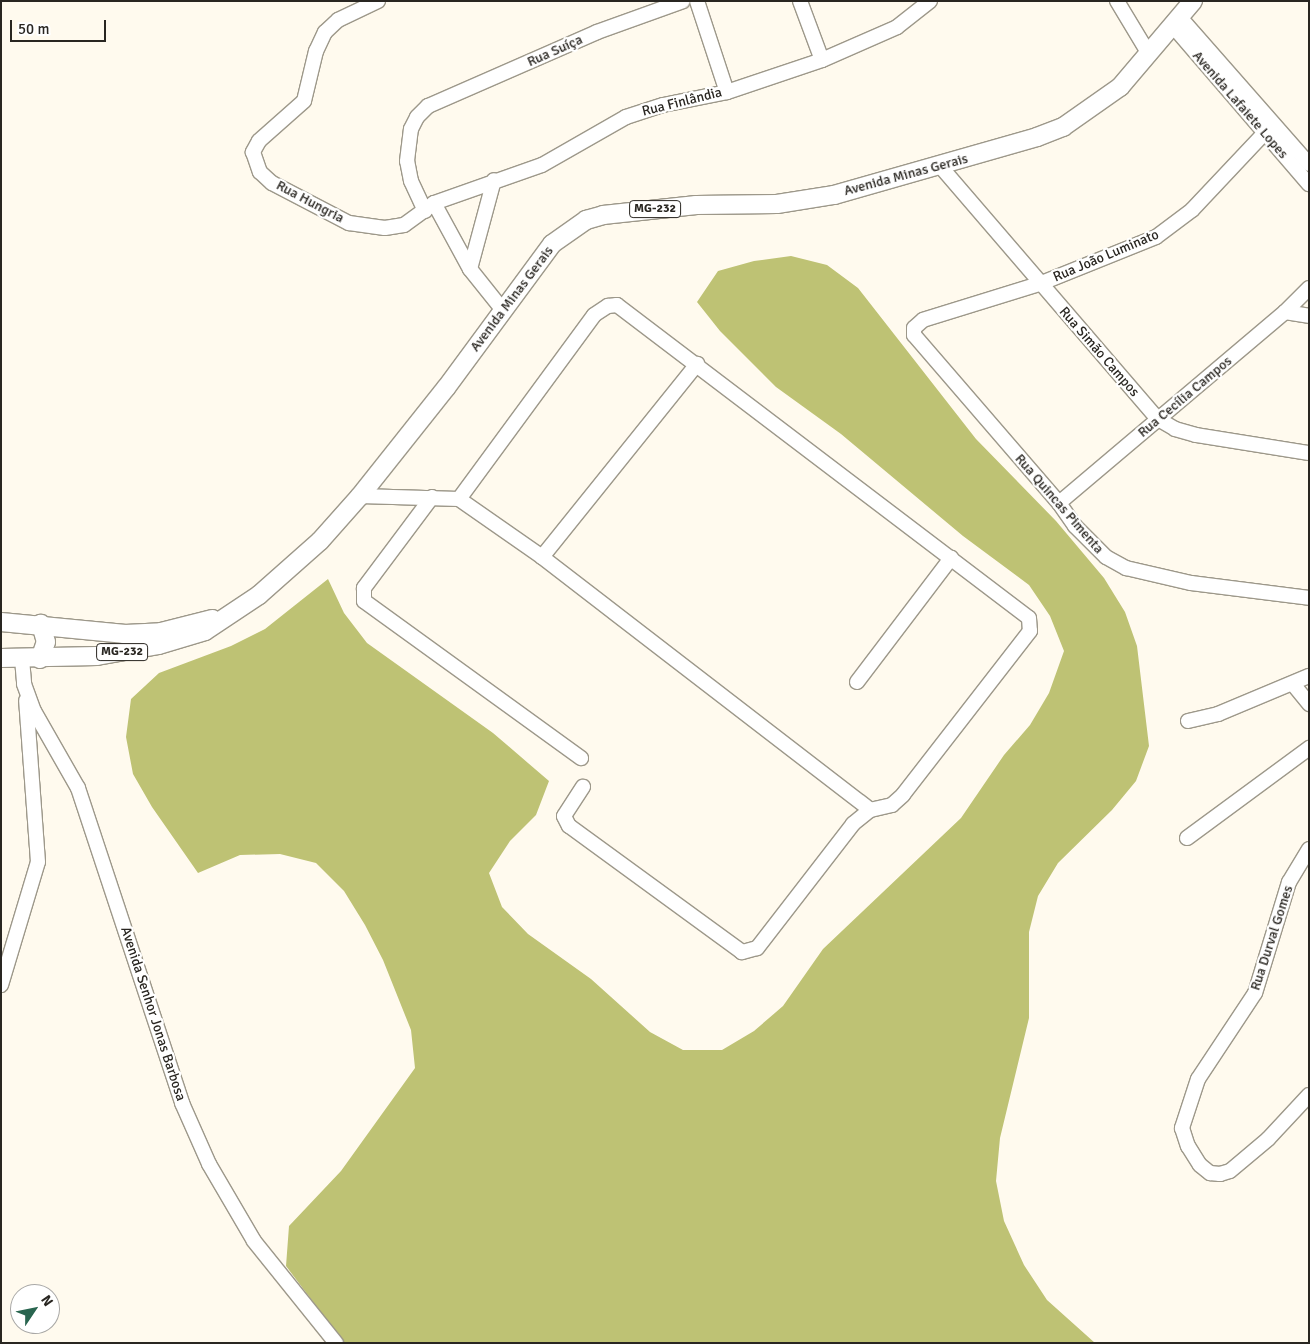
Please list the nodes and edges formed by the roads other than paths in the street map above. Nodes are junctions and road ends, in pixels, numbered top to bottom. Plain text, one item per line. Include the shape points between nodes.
1 (378, 1) edge
2 (683, 1) edge
3 (697, 1) edge
4 (800, 1) edge
5 (930, 1) edge
6 (1117, 1) edge
7 (1193, 1) edge
8 (1176, 20) junction
9 (1149, 54) junction
10 (822, 60) junction
11 (728, 92) junction
12 (1269, 129) junction
13 (1309, 164) edge
14 (940, 167) junction
15 (494, 180) junction
16 (1309, 184) edge
17 (429, 207) junction
18 (470, 269) junction
19 (1039, 284) junction
20 (1309, 288) edge
21 (502, 309) junction
22 (1285, 312) junction
23 (1309, 316) edge
24 (916, 339) joint
25 (697, 364) junction
26 (1158, 419) junction
27 (1309, 453) edge
28 (360, 496) junction
29 (432, 497) junction
30 (459, 499) junction
31 (1059, 504) junction
32 (542, 557) junction
33 (951, 558) junction
34 (1309, 598) edge
35 (234, 612) junction
36 (1, 622) edge
37 (42, 624) junction
38 (1, 658) edge
39 (22, 659) junction
40 (40, 659) junction
41 (1309, 676) edge
42 (857, 682) dead end
43 (24, 684) junction
44 (1293, 684) junction
45 (1309, 704) edge
46 (1188, 721) dead end
47 (1309, 748) edge
48 (581, 758) dead end
49 (583, 787) dead end
50 (870, 810) junction
51 (1187, 838) dead end
52 (1309, 848) edge
53 (1, 985) edge
54 (1309, 1095) edge
55 (336, 1343) edge

1 - 17 street, Rua Hungria via 338,20 325,32 316,51 304,101 259,141 253,152 254,161 272,183 349,223 385,228 404,226
2 - 17 street, Rua Suíça via 597,32 428,106 417,116 411,129 406,161 411,181
3 - 11 street
4 - 10 street
5 - 10 street, Rua Finlândia via 897,27
6 - 9 street
7 - 8 main road, Avenida Minas Gerais / MG-232
8 - 9 main road, Avenida Minas Gerais / MG-232
8 - 12 street, Avenida Lafaiete Lopes
9 - 14 main road, Avenida Minas Gerais / MG-232 via 1120,87 1063,127
10 - 11 street, Rua Finlândia
11 - 15 street, Rua Finlândia via 663,105 626,117 542,165
12 - 13 street, Avenida Lafaiete Lopes
12 - 16 street, Avenida Lafaiete Lopes
12 - 19 street, Rua João Luminato via 1192,210 1156,237
14 - 19 street, Rua Simão Campos
14 - 21 main road, Avenida Minas Gerais / MG-232 via 804,201 696,205 603,215 586,220 552,244
15 - 17 street, Rua Finlândia
15 - 18 street
17 - 18 street
18 - 21 street
19 - 24 street, Rua João Luminato via 923,320 914,328
19 - 26 street, Rua Simão Campos
20 - 22 street, Rua Cecília Campos
21 - 28 main road, Avenida Minas Gerais / MG-232 via 446,388
22 - 23 street
22 - 26 street, Rua Cecília Campos
24 - 31 street, Rua Quincas Pimenta
25 - 30 street via 623,307 617,305 602,309 594,315
25 - 32 street
25 - 33 street
26 - 27 street, Rua Simão Campos via 1175,429 1196,435
26 - 31 street, Rua Cecília Campos
28 - 29 street
28 - 35 main road, Avenida Minas Gerais / MG-232 via 283,577
29 - 30 street
29 - 48 street via 364,588 364,601
30 - 32 street
31 - 34 street, Rua Quincas Pimenta via 1088,542 1106,558 1126,568 1191,583
32 - 50 street
33 - 42 street
33 - 50 street via 1025,612 1031,624 1030,631 904,795 892,805
35 - 37 main road, MG-232 via 161,632 124,634
35 - 40 main road, MG-232 via 191,637 159,645 97,656
36 - 37 main road, MG-232
37 - 40 main road via 46,642
38 - 39 main road, MG-232
39 - 40 main road, MG-232
39 - 43 street, Avenida Senhor Jonas Barbosa
41 - 44 street
43 - 53 street via 38,862
43 - 55 street, Avenida Senhor Jonas Barbosa via 34,711 78,788 182,1102 209,1164 254,1241
44 - 45 street
44 - 46 street via 1218,714
47 - 51 street
49 - 50 street via 564,816 569,826 742,952 763,944 854,824
52 - 54 street, Rua Durval Gomes via 1289,882 1255,993 1194,1087 1182,1128 1188,1146 1200,1165 1210,1173 1230,1171 1268,1139

